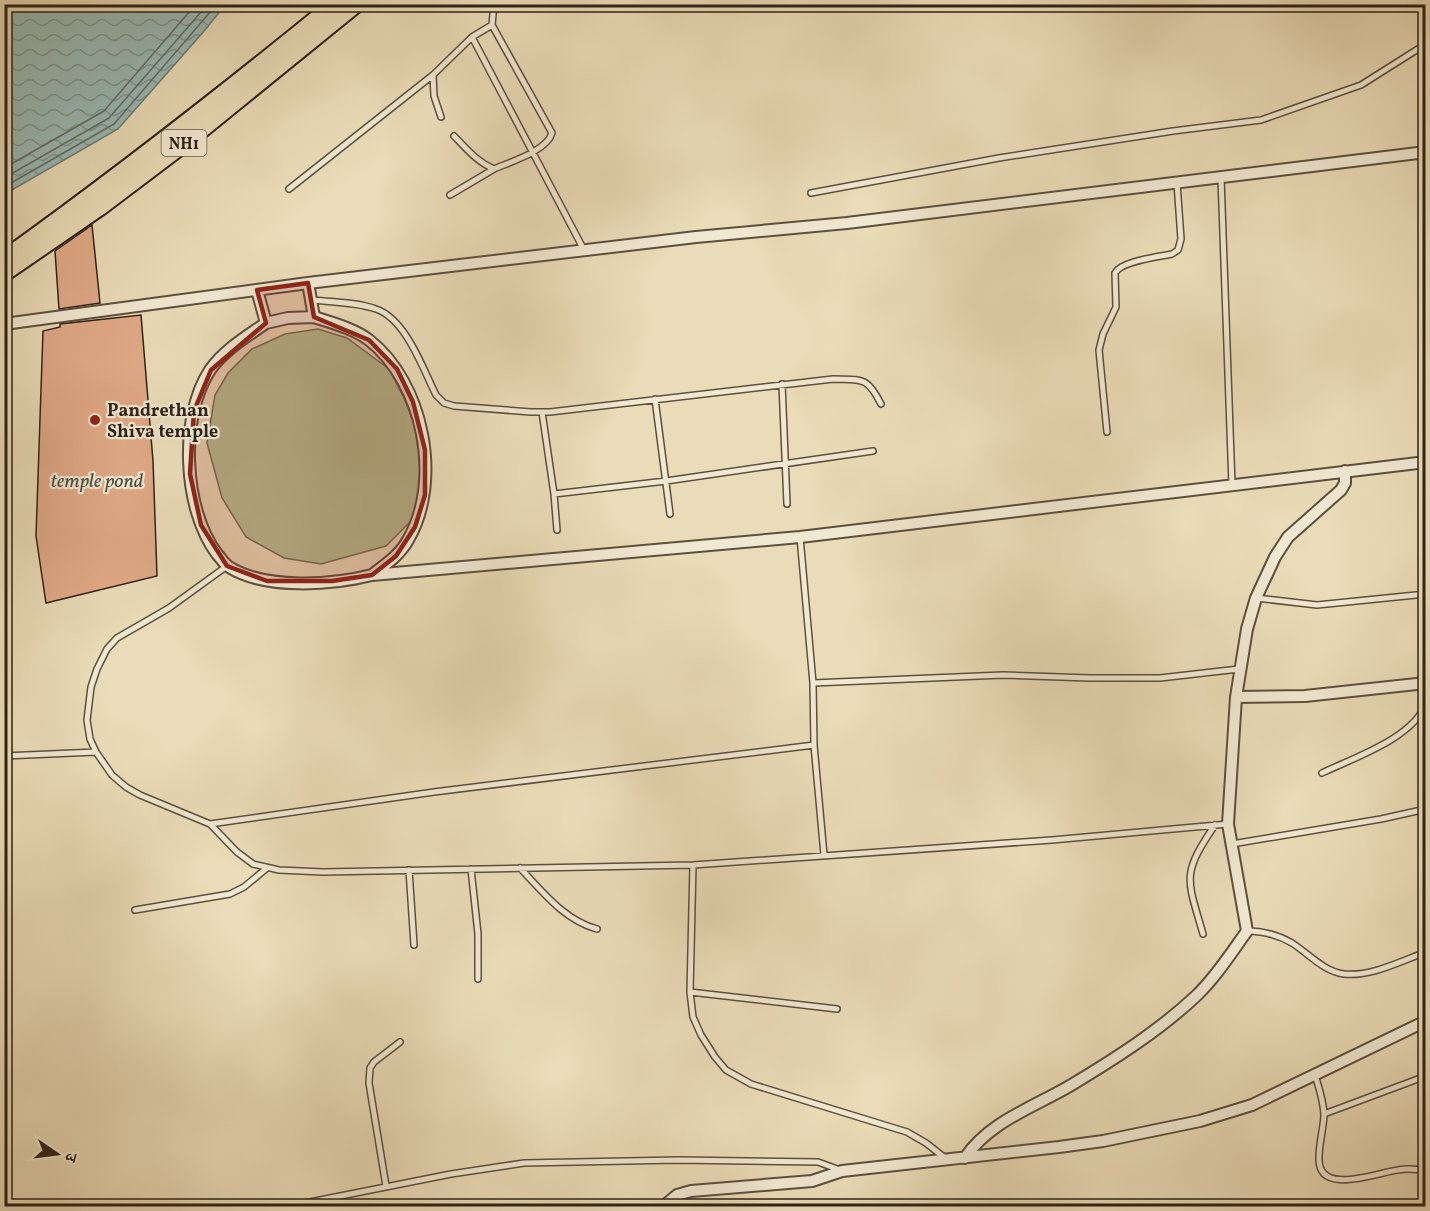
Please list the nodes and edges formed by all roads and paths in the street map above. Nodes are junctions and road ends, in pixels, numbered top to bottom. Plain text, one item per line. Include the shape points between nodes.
1 (335, 4) edge
2 (356, 4) edge
3 (494, 4) edge
4 (492, 25) junction
5 (472, 37) junction
6 (1425, 44) edge
7 (433, 75) junction
8 (441, 117) dead end
9 (454, 136) dead end
10 (1425, 152) edge
11 (533, 153) junction
12 (494, 169) junction
13 (1221, 176) junction
14 (1177, 182) junction
15 (289, 189) dead end
16 (811, 193) dead end
17 (450, 195) dead end
18 (584, 250) junction
19 (4, 259) edge
20 (4, 273) edge
21 (308, 283) junction
22 (257, 290) junction
23 (311, 300) junction
24 (314, 317) junction
25 (266, 323) junction
26 (4, 324) edge
27 (782, 384) junction
28 (655, 399) junction
29 (881, 404) dead end
30 (542, 412) junction
31 (1107, 432) dead end
32 (873, 451) dead end
33 (1425, 462) edge
34 (786, 464) junction
35 (1345, 471) junction
36 (666, 481) junction
37 (1232, 485) junction
38 (554, 494) junction
39 (787, 504) dead end
40 (670, 514) dead end
41 (557, 530) dead end
42 (800, 537) junction
43 (227, 566) junction
44 (372, 575) junction
45 (1425, 594) edge
46 (1256, 598) junction
47 (1239, 669) junction
48 (813, 683) junction
49 (1425, 683) edge
50 (1236, 697) junction
51 (1425, 704) edge
52 (814, 745) junction
53 (96, 752) junction
54 (4, 756) edge
55 (1322, 773) dead end
56 (1425, 809) edge
57 (210, 824) junction
58 (1228, 824) junction
59 (1215, 825) junction
60 (1231, 844) junction
61 (824, 855) junction
62 (693, 865) junction
63 (267, 868) junction
64 (520, 868) junction
65 (471, 869) junction
66 (409, 870) junction
67 (135, 910) dead end
68 (597, 929) dead end
69 (1247, 931) junction
70 (1203, 934) dead end
71 (414, 945) dead end
72 (1425, 952) edge
73 (478, 979) dead end
74 (690, 992) junction
75 (837, 1009) dead end
76 (1425, 1021) edge
77 (400, 1042) dead end
78 (1315, 1075) junction
79 (1425, 1076) edge
80 (1324, 1114) junction
81 (965, 1158) junction
82 (949, 1161) junction
83 (842, 1171) junction
84 (1425, 1171) edge
85 (386, 1186) junction
86 (290, 1206) edge
87 (664, 1206) edge

1 - 19 highway, NH1 via 124,172
2 - 20 highway, NH1 via 178,148
3 - 4 lane
4 - 5 lane
4 - 11 lane via 551,128 551,138
5 - 7 lane
5 - 11 lane
6 - 16 lane via 1361,85 1261,120 999,158
7 - 8 lane
7 - 15 lane
9 - 12 lane via 473,156
10 - 13 street
11 - 12 lane
11 - 18 lane
12 - 17 lane
13 - 14 street
13 - 37 lane
14 - 18 street
14 - 31 lane via 1181,239 1178,250 1120,266 1115,273 1116,307 1099,350
18 - 21 street
21 - 22 street
21 - 23 street
22 - 25 street
22 - 26 street
23 - 24 street
23 - 30 lane via 376,309 389,315 401,327 436,395 444,403
24 - 25 street
24 - 44 street via 369,340 396,369 413,402 425,450 425,495 415,527 396,556
25 - 43 street via 232,347 210,370 194,411 189,442 194,501 210,545
27 - 28 lane
27 - 29 lane via 859,380 873,388
27 - 34 lane
28 - 30 lane
28 - 36 lane
30 - 38 lane
32 - 34 lane
33 - 35 street
34 - 36 lane
34 - 39 lane
35 - 37 street
35 - 46 street via 1341,490 1288,537
36 - 38 lane
36 - 40 lane
37 - 42 street
38 - 41 lane
42 - 44 street
42 - 48 lane
43 - 44 street via 267,581 332,581
43 - 53 lane via 169,608 117,638 107,649 91,687 87,720
45 - 46 lane via 1317,604
46 - 47 street
47 - 48 lane via 1160,678 1003,675
47 - 50 street
48 - 52 lane
49 - 50 street via 1305,696
50 - 58 street
51 - 55 lane via 1407,729
52 - 57 lane
52 - 61 lane
53 - 54 lane
53 - 57 lane via 126,787
56 - 60 lane
57 - 63 lane via 237,852 253,864
58 - 59 lane
58 - 60 street
59 - 61 lane
59 - 70 lane via 1194,858 1189,881
60 - 69 street
61 - 62 lane
62 - 64 lane
62 - 74 lane
63 - 66 lane via 323,872
63 - 67 lane via 244,888 230,894
64 - 65 lane
64 - 68 lane via 575,921
65 - 66 lane
65 - 73 lane
66 - 71 lane
69 - 72 lane via 1279,937 1315,962 1342,974 1373,970
69 - 81 street via 1197,995 1157,1028 1073,1085 991,1130
74 - 75 lane
74 - 82 lane via 693,1017 701,1035 726,1070 737,1078 907,1132
76 - 78 street
77 - 85 lane via 370,1068 369,1083
78 - 80 lane
78 - 81 street via 1252,1105 1200,1120 1103,1141
79 - 80 lane
80 - 84 lane via 1318,1158 1320,1168 1335,1179 1350,1181 1413,1168
81 - 82 street
82 - 83 street
83 - 85 lane via 818,1162 524,1163
83 - 87 street via 812,1180 691,1191 677,1195
85 - 86 lane

